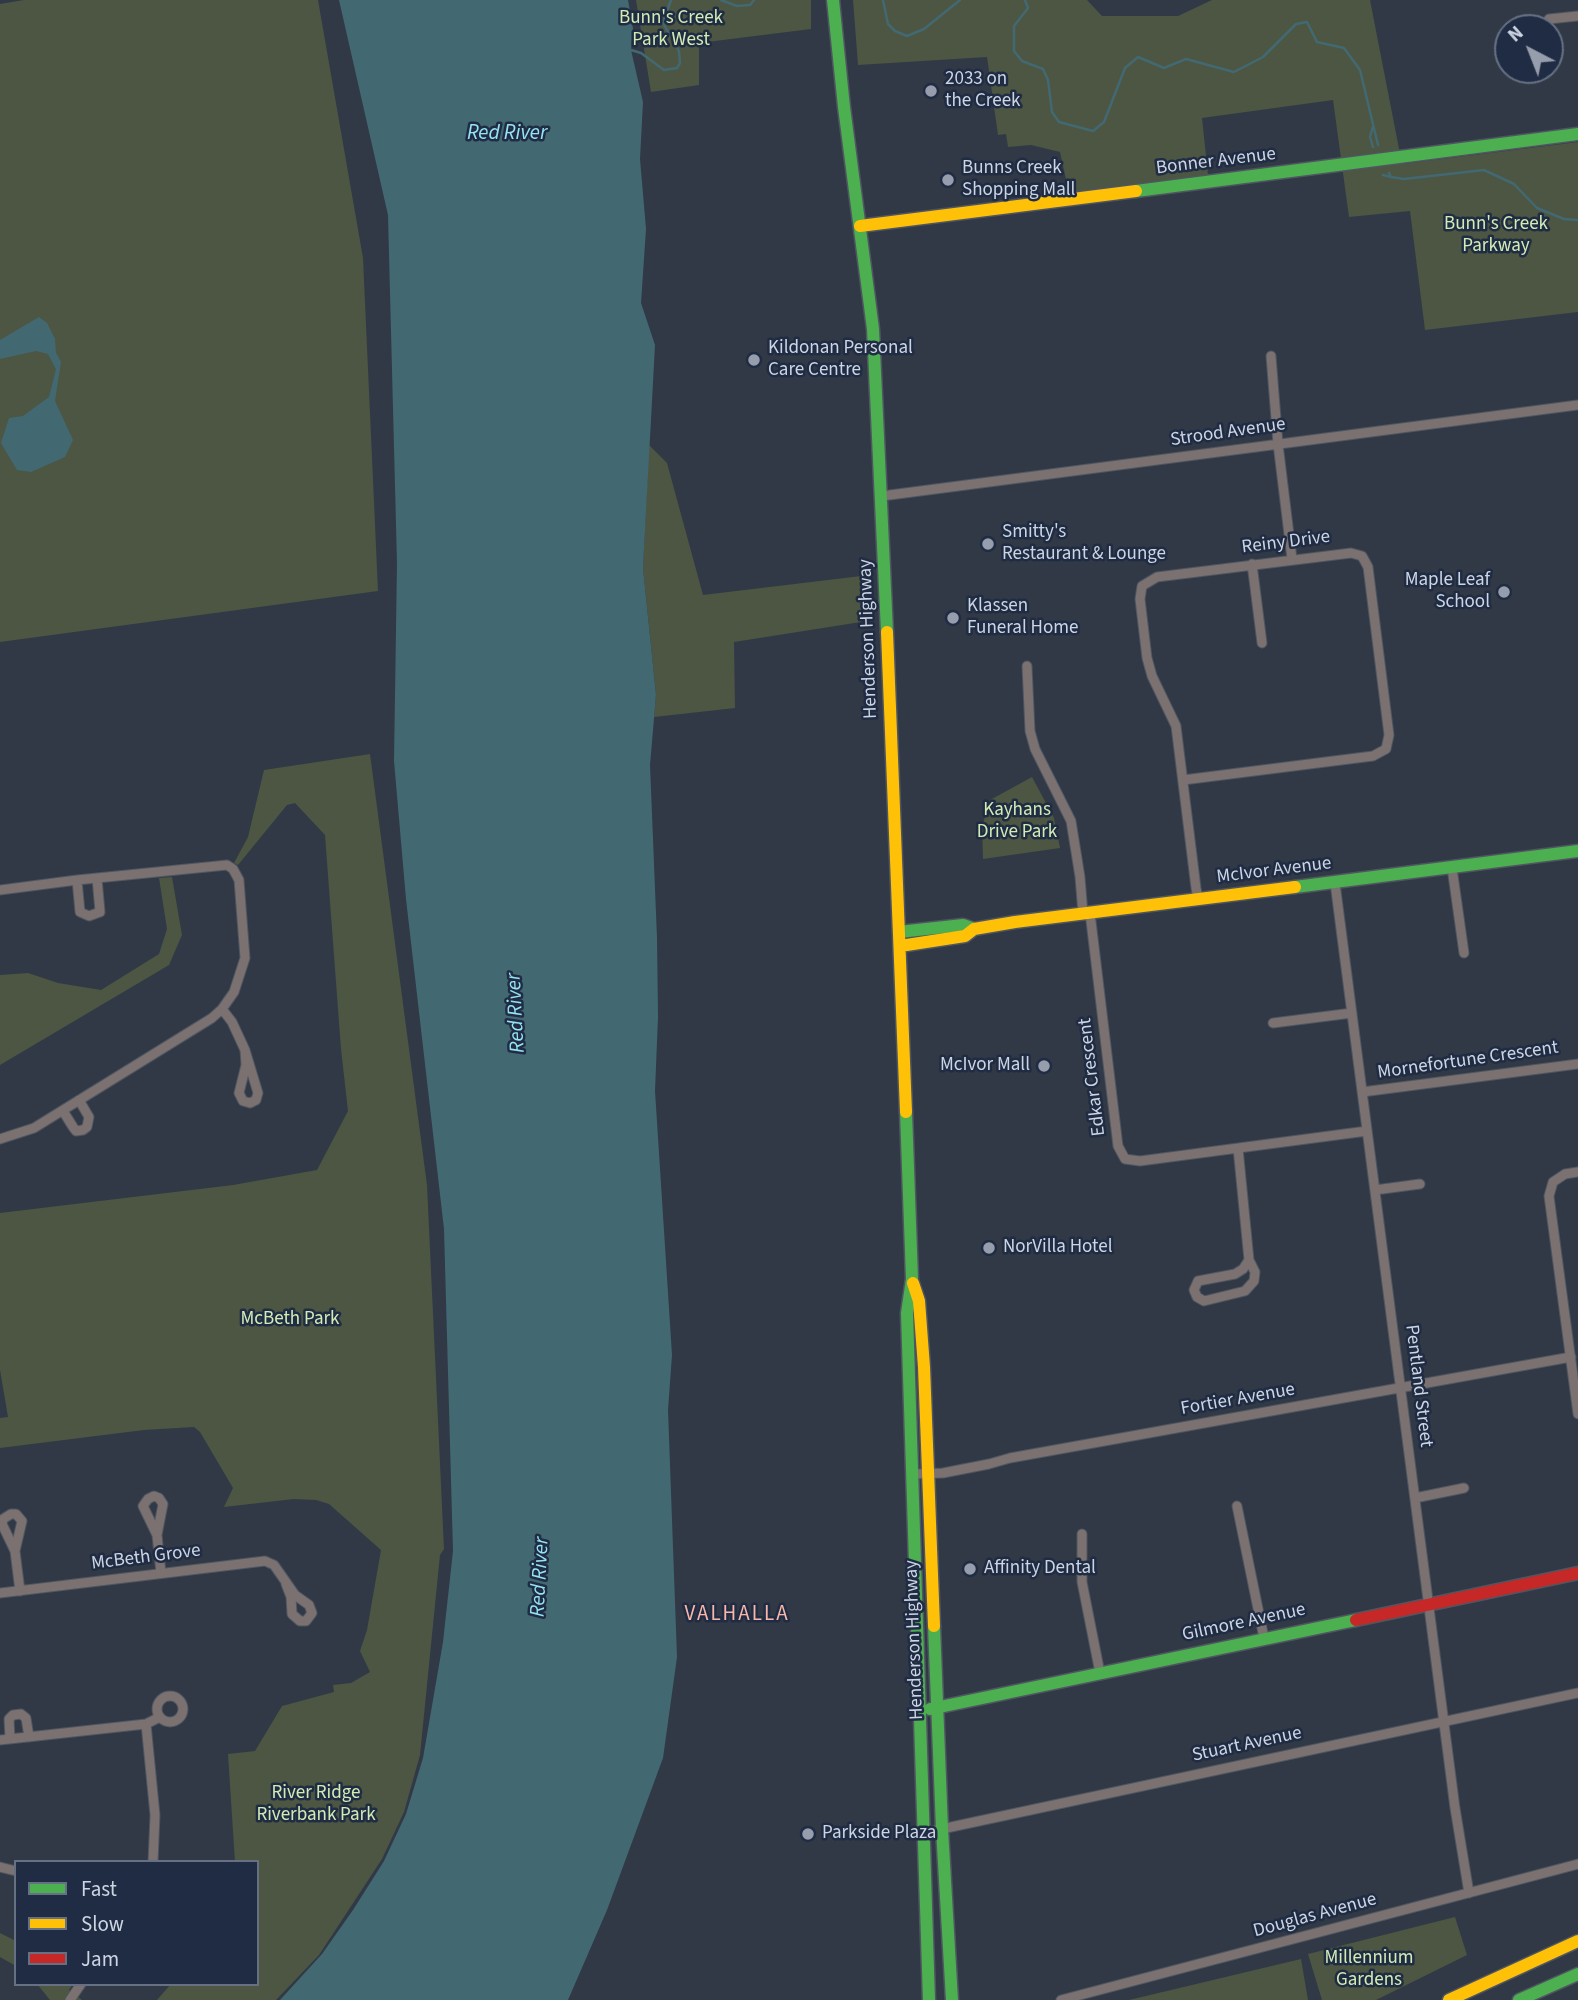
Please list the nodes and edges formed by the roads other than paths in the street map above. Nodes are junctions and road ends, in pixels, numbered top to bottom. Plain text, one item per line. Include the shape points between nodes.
1 (834, 0) edge
2 (1578, 134) edge
3 (859, 226) junction
4 (1270, 356) dead end
5 (1578, 405) edge
6 (1278, 444) junction
7 (882, 496) junction
8 (1292, 559) junction
9 (1252, 564) junction
10 (1262, 643) dead end
11 (1027, 666) dead end
12 (1183, 780) junction
13 (1578, 851) edge
14 (1452, 868) junction
15 (97, 878) junction
16 (77, 880) junction
17 (1335, 883) junction
18 (0, 890) edge
19 (1198, 900) junction
20 (1086, 914) junction
21 (974, 929) junction
22 (899, 932) junction
23 (900, 946) junction
24 (1464, 953) dead end
25 (222, 1009) junction
26 (1352, 1013) junction
27 (1273, 1023) dead end
28 (246, 1050) junction
29 (1578, 1064) edge
30 (1362, 1092) junction
31 (79, 1101) junction
32 (63, 1111) junction
33 (1367, 1131) junction
34 (0, 1139) edge
35 (1238, 1148) junction
36 (1578, 1172) edge
37 (1420, 1184) dead end
38 (1375, 1190) junction
39 (1250, 1260) junction
40 (912, 1279) junction
41 (1571, 1357) junction
42 (1401, 1389) junction
43 (1578, 1414) edge
44 (912, 1474) junction
45 (929, 1474) junction
46 (1464, 1488) dead end
47 (1415, 1497) junction
48 (1237, 1506) dead end
49 (1082, 1534) dead end
50 (156, 1535) dead end
51 (15, 1551) dead end
52 (162, 1573) junction
53 (1578, 1573) edge
54 (286, 1584) dead end
55 (20, 1591) junction
56 (0, 1593) edge
57 (1429, 1603) junction
58 (1264, 1638) junction
59 (1100, 1673) junction
60 (1578, 1693) edge
61 (937, 1707) junction
62 (919, 1711) junction
63 (160, 1717) dead end
64 (1445, 1720) junction
65 (146, 1724) junction
66 (29, 1737) junction
67 (5, 1740) edge
68 (942, 1829) junction
69 (923, 1833) junction
70 (153, 1860) edge
71 (1578, 1864) edge
72 (1469, 1894) junction
73 (1578, 1941) edge
74 (1578, 1974) edge
75 (929, 2000) edge
76 (951, 2000) edge
77 (1061, 2000) edge
78 (1449, 2000) edge
79 (1519, 2000) edge

1 - 3 main road, Henderson Highway
2 - 3 main road, Bonner Avenue
3 - 7 main road, Henderson Highway via 873,329
4 - 6 street
5 - 6 street, Strood Avenue
6 - 7 street, Strood Avenue
6 - 8 street
7 - 22 main road, Henderson Highway
8 - 9 street, Reiny Drive
8 - 12 street, Reiny Drive via 1351,552 1362,556 1368,567 1389,735 1386,749 1373,755
9 - 10 street
9 - 12 street, Reiny Drive via 1157,577 1142,586 1147,658 1176,726
11 - 20 street via 1030,731 1071,821
12 - 19 street, Reiny Drive
13 - 14 main road, McIvor Avenue
14 - 17 main road, McIvor Avenue
14 - 24 street
15 - 16 street
15 - 16 street via 100,912 89,916 80,912
15 - 25 street via 220,864 233,869 239,880 244,958 234,992
16 - 18 street
17 - 19 main road, McIvor Avenue
17 - 26 street, Pentland Street
19 - 20 main road, McIvor Avenue
20 - 21 main road, McIvor Avenue
20 - 35 street, Edkar Crescent via 1120,1152 1140,1161
21 - 22 main road, McIvor Avenue via 963,925
21 - 23 main road, McIvor Avenue via 965,936
22 - 23 main road, Henderson Highway
23 - 40 main road, Henderson Highway
25 - 28 street
25 - 31 street
26 - 27 street
26 - 30 street, Pentland Street
28 - 28 street via 239,1093 250,1103 258,1093
29 - 30 street, Mornefortune Crescent
30 - 33 street, Pentland Street
31 - 32 street
31 - 32 street via 89,1117 83,1130 76,1131
32 - 34 street via 23,1133
33 - 35 street, Edkar Crescent
33 - 38 street, Pentland Street
35 - 39 street
36 - 41 street via 1553,1182 1549,1196
37 - 38 street
38 - 42 street, Pentland Street
39 - 39 street via 1254,1281 1245,1291 1204,1301 1197,1297 1198,1281 1235,1274
40 - 44 main road, Henderson Highway via 907,1313
40 - 45 main road, Henderson Highway via 919,1301
41 - 42 street, Fortier Avenue
41 - 43 street
42 - 45 street, Fortier Avenue
42 - 47 street, Pentland Street
44 - 45 street, Fortier Avenue
44 - 62 main road, Henderson Highway
45 - 61 main road, Henderson Highway
46 - 47 street
47 - 57 street, Pentland Street
48 - 58 street
49 - 59 street via 1082,1583
50 - 52 street
51 - 55 street
52 - 54 street, McBeth Grove via 265,1561 274,1565
52 - 55 street, McBeth Grove
53 - 57 main road, Gilmore Avenue
55 - 56 street, McBeth Grove
57 - 58 main road, Gilmore Avenue
57 - 64 street, Pentland Street
58 - 59 main road, Gilmore Avenue
59 - 61 main road, Gilmore Avenue
60 - 64 street, Stuart Avenue
61 - 62 main road, Gilmore Avenue
61 - 68 main road, Henderson Highway
62 - 69 main road, Henderson Highway
63 - 65 street
64 - 68 street, Stuart Avenue
64 - 72 street, Pentland Street
65 - 66 street
65 - 70 street via 155,1815
66 - 67 street
66 - 67 street via 21,1714 9,1719
68 - 69 street, Stuart Avenue
68 - 76 main road, Henderson Highway
69 - 75 main road, Henderson Highway
71 - 72 street, Douglas Avenue
72 - 77 street, Douglas Avenue
73 - 78 main road
74 - 79 main road

